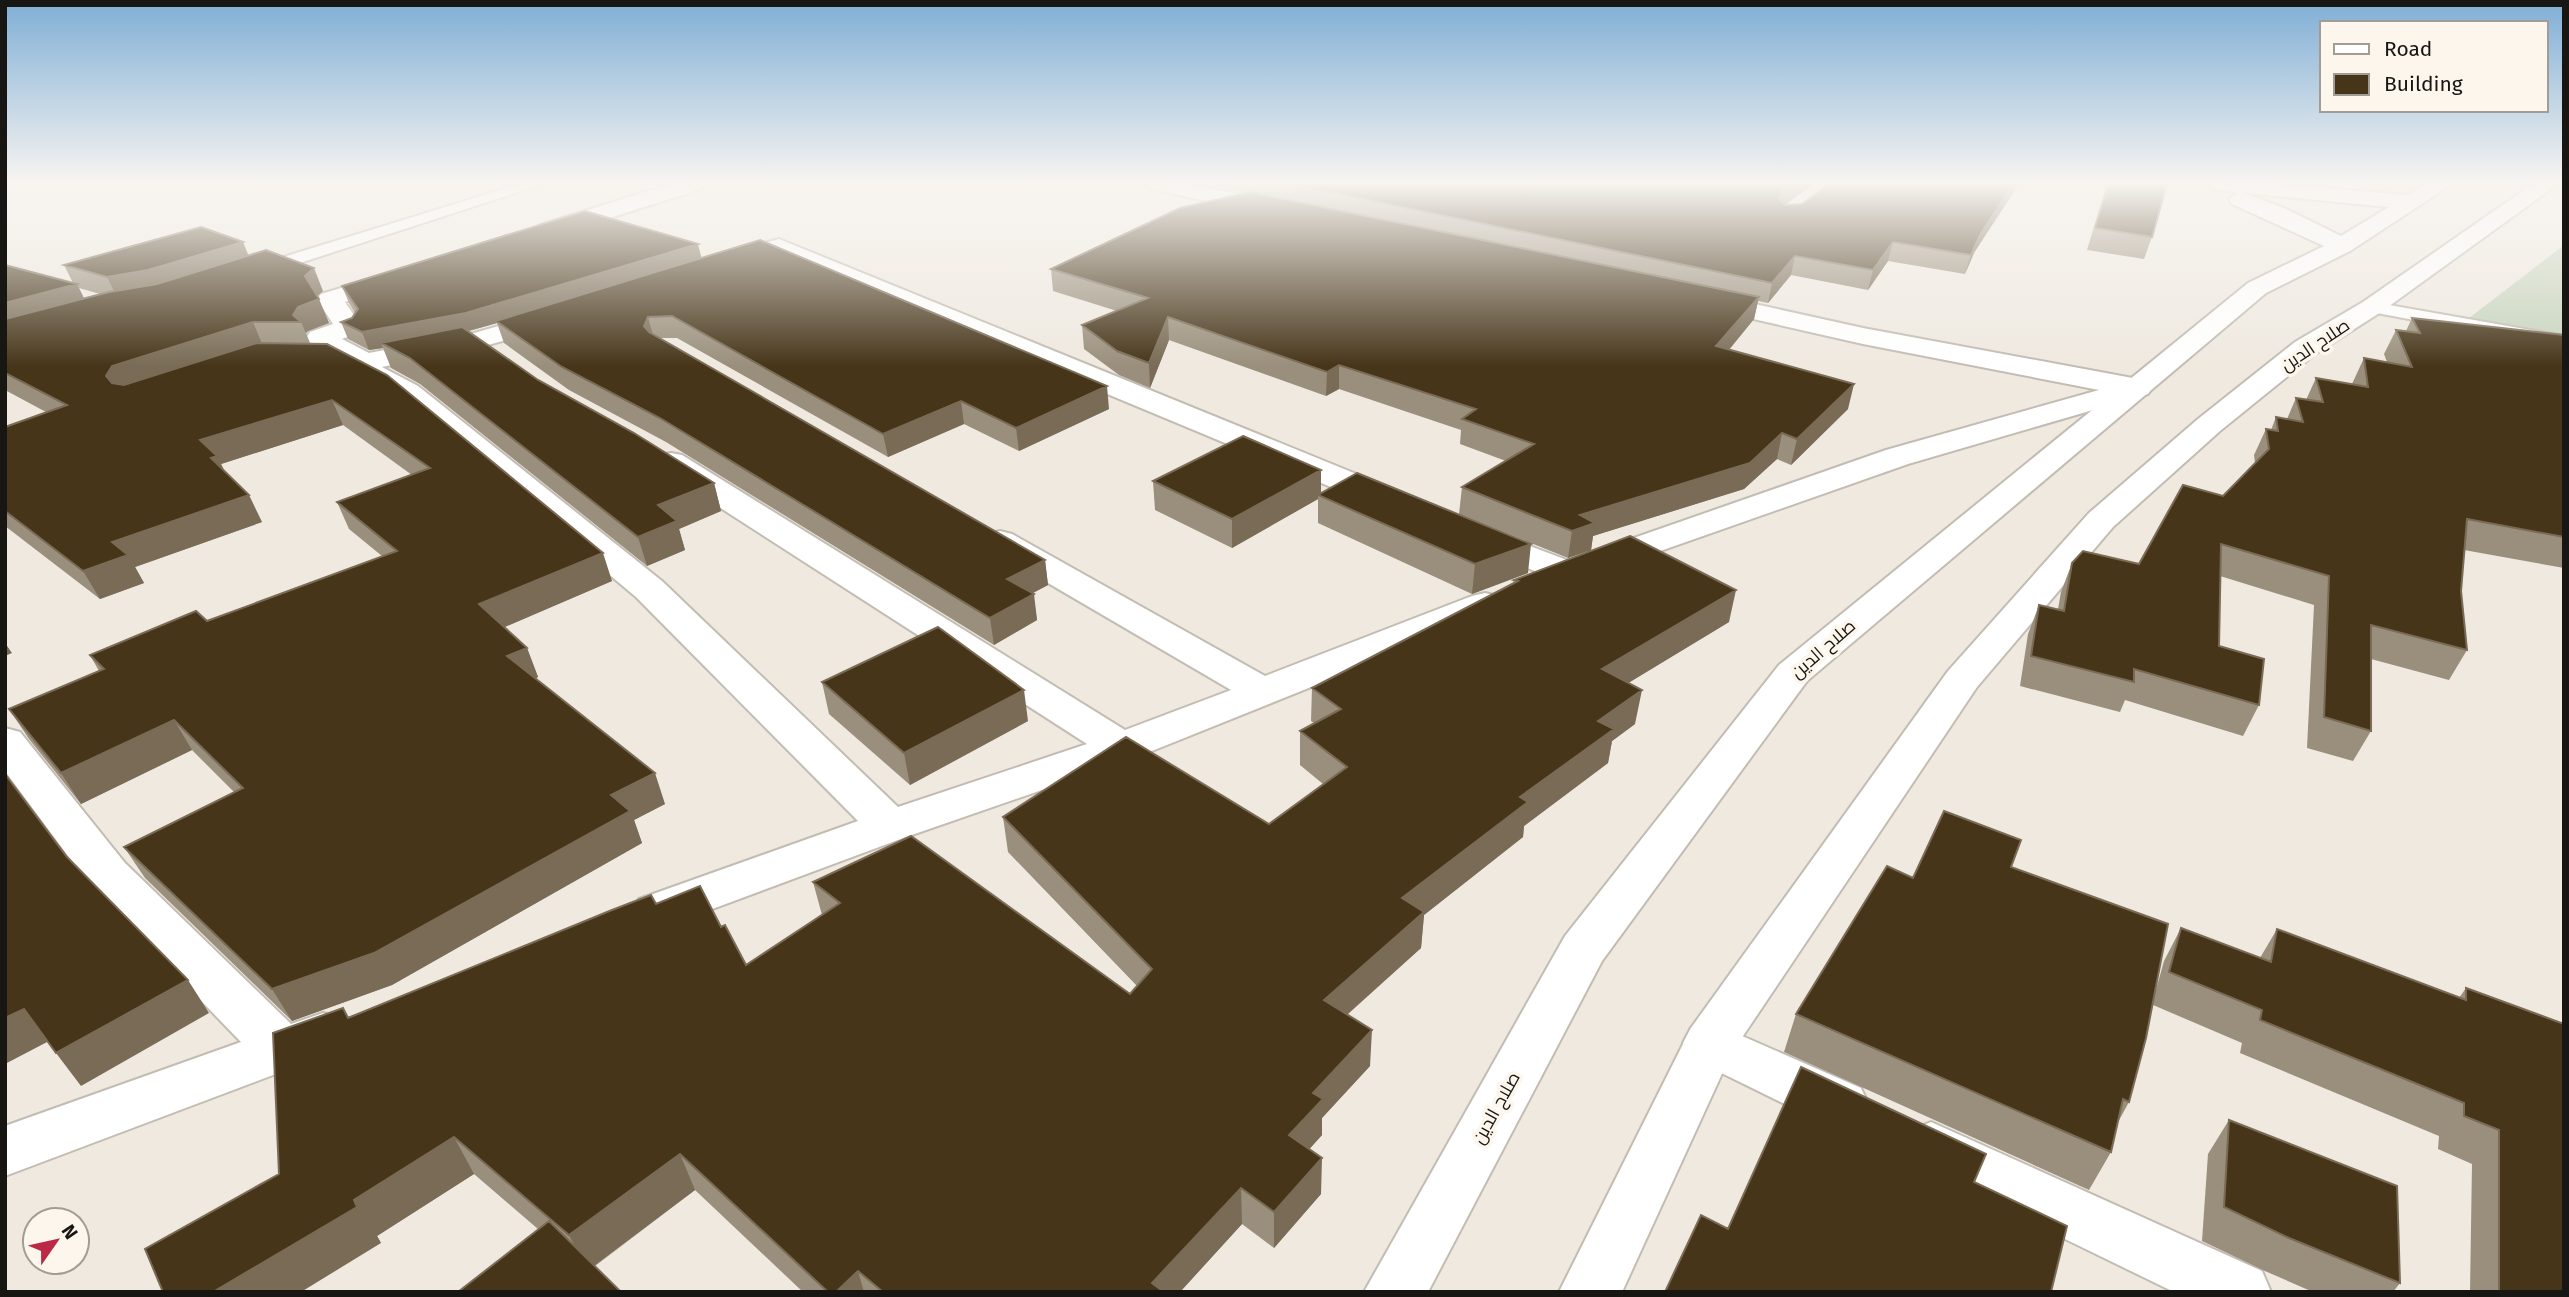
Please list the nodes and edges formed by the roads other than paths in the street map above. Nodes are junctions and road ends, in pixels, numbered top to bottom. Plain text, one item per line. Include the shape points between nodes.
1 (341, 245) edge
2 (2339, 245) edge
3 (2461, 245) edge
4 (2342, 246) joint
5 (421, 270) edge
6 (697, 271) edge
7 (240, 276) edge
8 (1676, 295) edge
9 (2372, 307) junction
10 (574, 312) edge
11 (477, 340) junction
12 (2564, 342) edge
13 (290, 357) edge
14 (507, 362) edge
15 (2138, 388) junction
16 (642, 444) edge
17 (1414, 510) edge
18 (1452, 525) edge
19 (976, 527) edge
20 (1567, 573) junction
21 (1262, 691) junction
22 (5, 741) edge
23 (1122, 747) junction
24 (890, 826) junction
25 (618, 926) edge
26 (359, 1021) edge
27 (1710, 1043) junction
28 (282, 1049) junction
29 (5, 1151) edge
30 (1395, 1292) edge
31 (1590, 1292) edge
32 (2240, 1292) edge

1 - 7 lane
2 - 4 main road
3 - 9 main road, صلاح الدين
4 - 15 main road, صلاح الدين via 2257,288
5 - 11 main road via 330,299 349,327 320,338 365,362
6 - 17 main road via 779,246
8 - 15 main road
9 - 12 lane
9 - 27 main road, صلاح الدين via 2294,357 2101,520 1962,679
10 - 11 main road
11 - 14 main road
13 - 24 main road via 344,358 408,391 649,589
15 - 20 main road via 1897,457
15 - 30 main road, صلاح الدين via 1793,673 1583,949
16 - 23 main road
18 - 20 main road
19 - 21 main road
20 - 21 main road
21 - 23 main road
22 - 28 main road via 108,875
23 - 24 main road
24 - 25 main road
26 - 28 main road
27 - 31 main road, صلاح الدين
27 - 32 main road
28 - 29 main road

